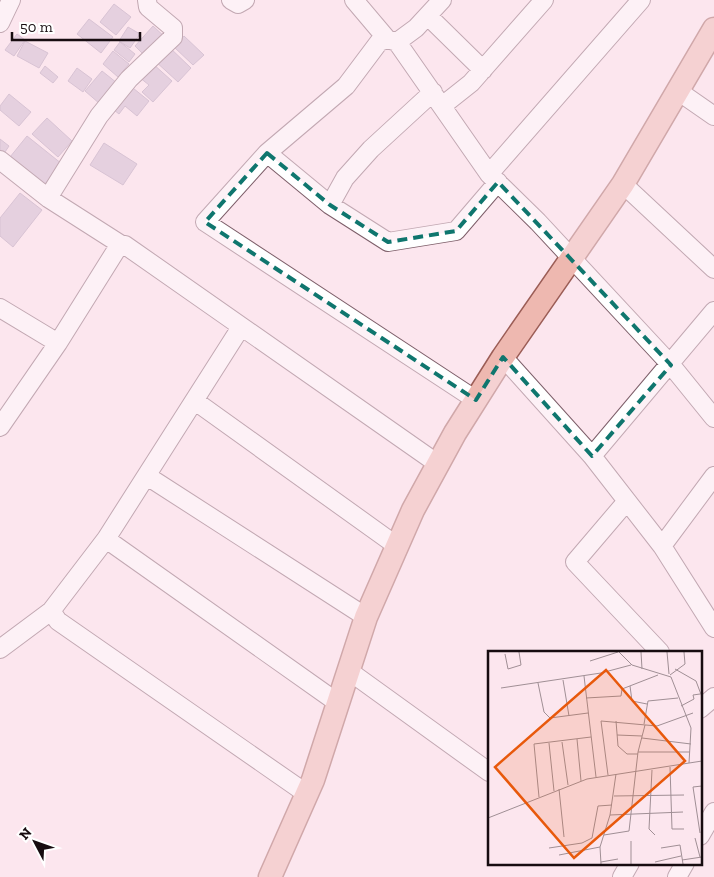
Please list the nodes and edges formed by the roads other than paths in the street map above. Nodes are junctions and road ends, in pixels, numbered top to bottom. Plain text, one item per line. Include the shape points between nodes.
1 (11, 0) edge
2 (147, 0) edge
3 (231, 0) edge
4 (245, 0) edge
5 (354, 0) edge
6 (442, 0) edge
7 (544, 0) edge
8 (641, 0) edge
9 (428, 16) junction
10 (0, 23) edge
11 (714, 29) edge
12 (392, 40) junction
13 (482, 70) junction
14 (678, 91) junction
15 (438, 99) junction
16 (714, 116) edge
17 (267, 153) junction
18 (0, 160) edge
19 (494, 178) junction
20 (623, 184) junction
21 (48, 198) junction
22 (330, 205) junction
23 (120, 244) junction
24 (572, 259) junction
25 (714, 269) edge
26 (0, 308) edge
27 (714, 311) edge
28 (242, 327) junction
29 (58, 343) junction
30 (503, 358) junction
31 (671, 365) junction
32 (476, 400) junction
33 (195, 402) junction
34 (714, 418) edge
35 (0, 427) edge
36 (592, 456) junction
37 (438, 464) junction
38 (147, 476) junction
39 (714, 476) edge
40 (627, 501) junction
41 (106, 539) junction
42 (397, 546) junction
43 (662, 546) junction
44 (51, 611) junction
45 (366, 617) junction
46 (714, 628) edge
47 (0, 648) edge
48 (659, 651) edge
49 (348, 671) junction
50 (714, 697) edge
51 (338, 703) junction
52 (702, 707) edge
53 (488, 771) edge
54 (307, 794) junction
55 (714, 812) edge
56 (702, 833) edge
57 (629, 864) edge
58 (684, 864) edge
59 (270, 877) edge
60 (622, 877) edge
61 (677, 877) edge

1 - 10 street
2 - 21 street via 148,7 173,28 172,37 99,116
3 - 4 street via 238,4
5 - 12 street
6 - 9 street
7 - 13 street
8 - 19 street
9 - 12 street via 416,28
9 - 13 street
11 - 14 main road
12 - 15 street
12 - 17 street via 384,39 376,46 346,86
13 - 15 street via 471,83
14 - 16 street
14 - 20 main road
15 - 19 street
15 - 22 street via 371,149 345,178
17 - 22 street
17 - 32 street via 205,222
18 - 21 street
19 - 22 street via 456,231 388,242
19 - 24 street
20 - 24 main road
20 - 25 street
21 - 23 street
23 - 28 street
23 - 29 street
24 - 30 main road
24 - 31 street
26 - 29 street
27 - 31 street
28 - 33 street
28 - 37 street
29 - 35 street
30 - 32 main road
30 - 36 street
31 - 34 street
31 - 36 street
32 - 37 main road
33 - 38 street
33 - 42 street
36 - 40 street
37 - 42 main road
38 - 41 street
38 - 45 street
39 - 43 street
40 - 43 street
40 - 48 street via 575,562
41 - 44 street
41 - 51 street
42 - 45 main road
43 - 46 street
44 - 47 street
44 - 54 street via 58,621
45 - 49 main road
49 - 51 main road
49 - 53 street
50 - 52 street
51 - 54 main road
54 - 59 main road
55 - 56 street
57 - 60 street
58 - 61 street

